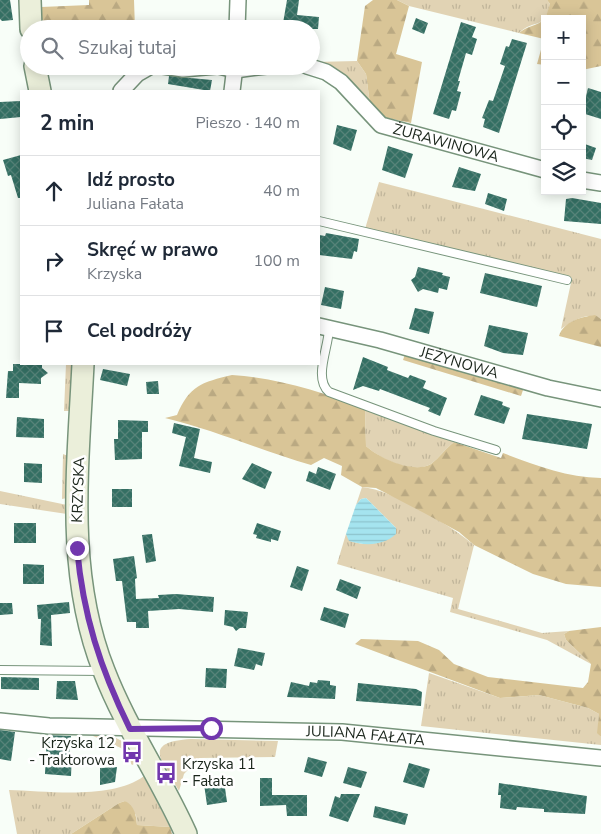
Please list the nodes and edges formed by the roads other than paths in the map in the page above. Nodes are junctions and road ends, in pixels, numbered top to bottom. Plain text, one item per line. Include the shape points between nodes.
1 (30, 0) edge
2 (238, 0) edge
3 (31, 20) edge
4 (237, 20) edge
5 (320, 70) edge
6 (37, 75) edge
7 (136, 75) edge
8 (234, 75) edge
9 (40, 90) edge
10 (122, 90) edge
11 (232, 90) edge
12 (541, 169) edge
13 (586, 180) edge
14 (601, 182) edge
15 (320, 221) edge
16 (567, 280) dead end
17 (324, 327) edge
18 (84, 365) edge
19 (601, 399) edge
20 (496, 450) dead end
21 (0, 670) edge
22 (103, 671) junction
23 (0, 721) edge
24 (130, 729) junction
25 (601, 758) edge
26 (186, 834) edge

1 - 3 street
2 - 4 street
5 - 12 street, ŻURAWINOWA via 340,82 381,125
6 - 9 street
7 - 10 street
8 - 11 street
13 - 14 street
15 - 16 lane
17 - 19 street, JEŻYNOWA via 548,388
17 - 20 lane via 321,378 329,392
18 - 22 street, KRZYSKA via 77,548 88,622
21 - 22 lane
22 - 24 street, KRZYSKA
23 - 24 street, JULIANA FAŁATA
24 - 25 street, JULIANA FAŁATA via 342,732
24 - 26 street, KRZYSKA

